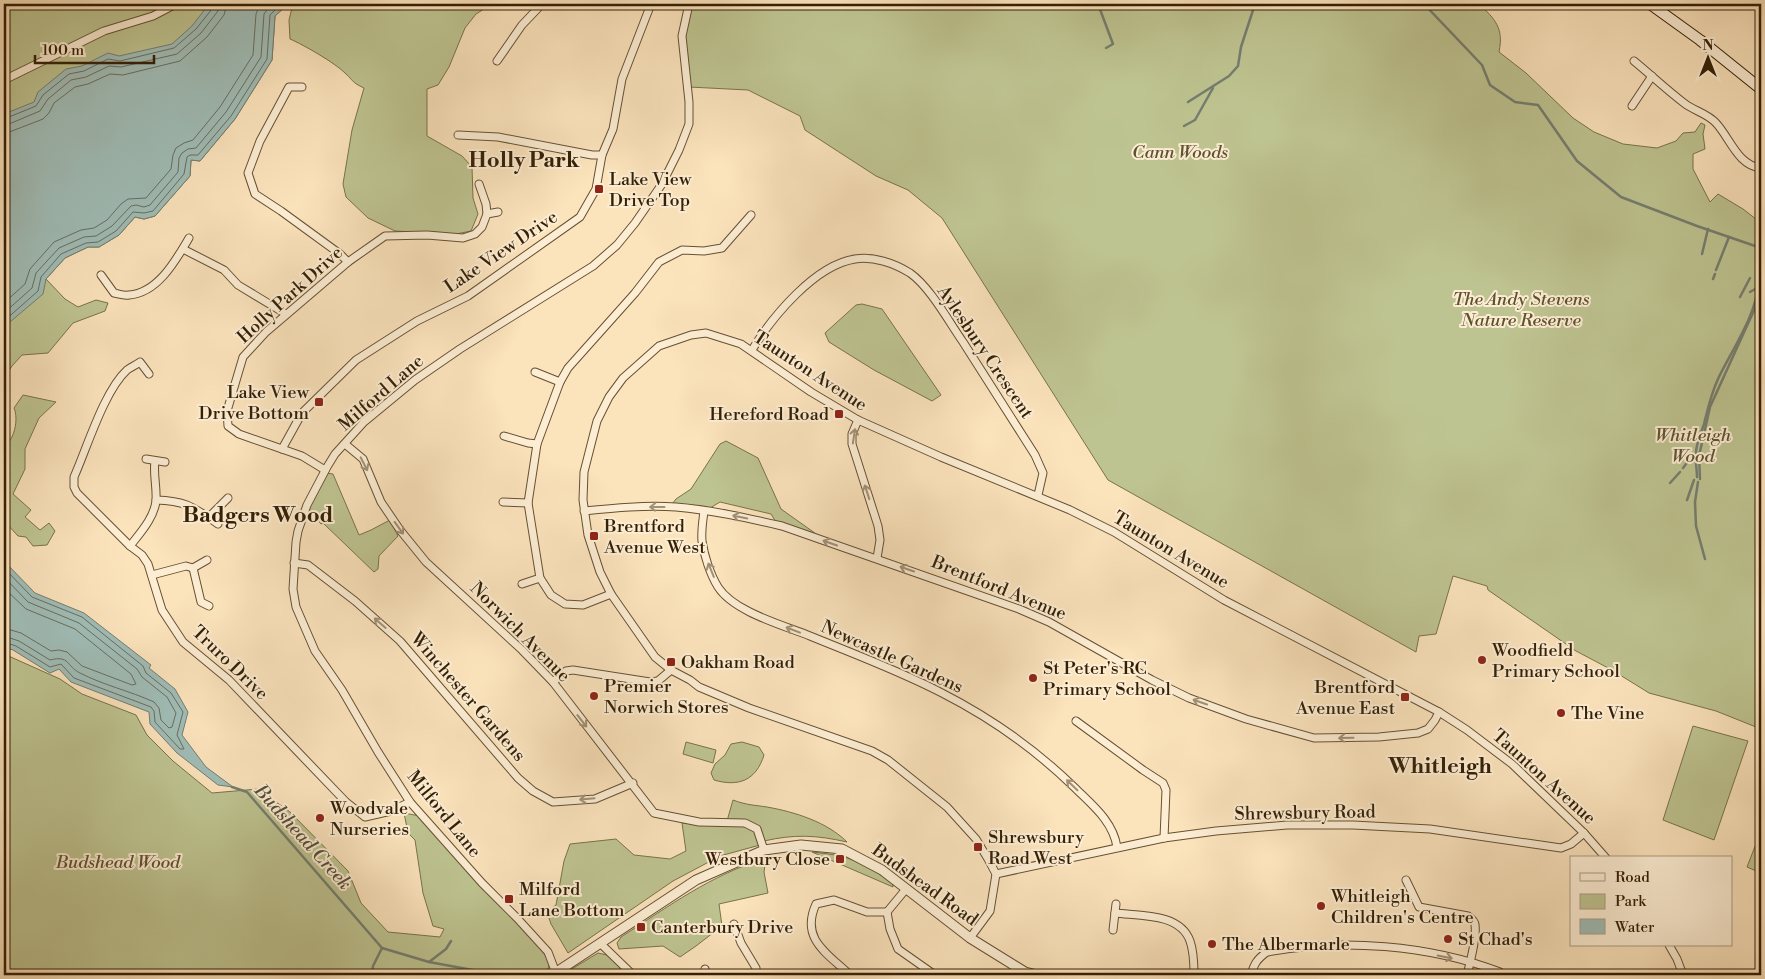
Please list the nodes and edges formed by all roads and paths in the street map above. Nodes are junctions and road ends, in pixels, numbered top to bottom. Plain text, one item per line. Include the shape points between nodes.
1 (176, 4) edge
2 (542, 4) edge
3 (650, 4) edge
4 (689, 4) edge
5 (1650, 4) edge
6 (497, 61) dead end
7 (1634, 61) dead end
8 (1652, 76) junction
9 (4, 80) edge
10 (302, 87) dead end
11 (1761, 89) edge
12 (1632, 106) dead end
13 (458, 135) dead end
14 (602, 155) junction
15 (1761, 168) edge
16 (478, 184) dead end
17 (498, 212) dead end
18 (486, 214) junction
19 (751, 215) dead end
20 (189, 238) dead end
21 (183, 249) junction
22 (348, 262) junction
23 (101, 275) dead end
24 (286, 314) junction
25 (752, 350) junction
26 (535, 372) dead end
27 (148, 374) dead end
28 (560, 382) junction
29 (858, 420) junction
30 (504, 436) dead end
31 (345, 444) junction
32 (537, 444) junction
33 (282, 449) junction
34 (146, 460) dead end
35 (154, 460) junction
36 (165, 462) dead end
37 (325, 470) junction
38 (1038, 495) junction
39 (228, 498) dead end
40 (156, 500) junction
41 (503, 502) dead end
42 (528, 504) junction
43 (704, 510) junction
44 (584, 511) junction
45 (208, 518) junction
46 (218, 524) dead end
47 (130, 546) junction
48 (876, 558) junction
49 (207, 560) dead end
50 (294, 563) junction
51 (193, 568) junction
52 (152, 575) junction
53 (540, 578) junction
54 (522, 584) dead end
55 (611, 594) junction
56 (209, 606) dead end
57 (670, 670) junction
58 (553, 682) junction
59 (1439, 712) junction
60 (1076, 721) dead end
61 (633, 784) junction
62 (410, 802) junction
63 (1584, 833) junction
64 (1164, 838) junction
65 (1117, 847) junction
66 (764, 850) junction
67 (1604, 856) edge
68 (996, 874) junction
69 (1406, 880) dead end
70 (906, 889) junction
71 (1116, 904) dead end
72 (887, 912) junction
73 (1115, 914) junction
74 (734, 924) dead end
75 (1113, 930) dead end
76 (970, 938) junction
77 (601, 944) junction
78 (1669, 946) edge
79 (1470, 962) junction
80 (1500, 972) dead end
81 (554, 974) edge
82 (1024, 974) edge
83 (634, 975) edge
84 (756, 975) edge
85 (850, 975) edge
86 (935, 975) edge
87 (1037, 975) edge
88 (1194, 975) edge
89 (1252, 975) edge
90 (1467, 975) edge
91 (1683, 975) edge

1 - 9 street via 153,16 104,31
2 - 6 street
3 - 14 street, Lake View Drive via 622,79 613,129
4 - 31 street, Milford Lane via 682,36 688,124 662,184 635,223 593,266 415,380 364,422
5 - 11 main road
7 - 8 street
8 - 12 street
8 - 15 street via 1686,105 1716,123 1745,161
10 - 22 street via 289,87 260,141 248,173 255,194
13 - 14 street via 498,137 592,156
14 - 33 street, Lake View Drive via 596,189 580,217 468,296 418,321 356,360 302,413
16 - 18 street via 486,204
17 - 18 street
18 - 22 street, Holly Park Drive via 482,227 475,234 463,238 385,236
19 - 28 street via 722,248 682,250 658,262 635,293 568,368
20 - 21 street
21 - 23 street via 163,276 144,291 133,295 114,293
21 - 24 street via 224,270 238,285
22 - 24 street, Holly Park Drive
24 - 33 street, Holly Park Drive via 243,357 227,411 228,426 239,434
25 - 29 street, Taunton Avenue via 811,392
25 - 38 street, Aylesbury Crescent via 785,306 815,278 836,265 859,259 877,259 895,265 911,274 939,305 1035,454 1043,473
25 - 44 street, Taunton Avenue via 706,334 691,335 659,346 640,361 609,397 597,421 584,472
26 - 28 street
27 - 47 street, Truro Drive via 140,362 128,369 117,382 106,400 74,477 77,493
28 - 32 street
29 - 38 street, Taunton Avenue via 940,457
48 -> 29 street via 880,540 878,526 852,444
30 - 32 street
31 - 37 street, Milford Lane
31 -> 58 street, Norwich Avenue via 363,458 381,502 426,562
32 - 42 street
33 - 37 street, Holly Park Drive
34 - 35 street
35 - 36 street
35 - 40 street
37 - 50 street, Milford Lane via 307,504 298,531
38 - 59 street, Taunton Avenue via 1114,532 1224,600
39 - 45 street
40 - 45 street via 185,503
40 - 47 street via 153,511
41 - 42 street
42 - 53 street
43 -> 44 street, Brentford Avenue via 622,507
48 -> 43 street, Brentford Avenue via 782,526
65 -> 43 street, Newcastle Gardens via 1114,833 1106,820 1062,775 987,719 902,674 768,621 737,605 718,588 709,567 702,541
44 - 55 street, Taunton Avenue via 600,572
45 - 46 street
47 - 52 street, Truro Drive via 142,555
59 -> 48 street, Brentford Avenue via 1428,729 1415,733 1314,738 1246,719 1189,698 1049,622
49 - 51 street
61 -> 50 street, Winchester Gardens via 595,799 553,802 533,791 518,778 400,641 308,565
50 - 62 street, Milford Lane via 296,607 315,651
51 - 52 street via 186,566
51 - 56 street via 201,602
52 - 62 street, Truro Drive via 162,610 183,642 229,680 346,802 365,817 391,811
53 - 54 street
53 - 55 street via 551,595 565,604 584,606
55 - 57 street, Taunton Avenue via 655,657
57 - 58 street via 658,681 650,682 573,670 566,671
57 - 68 street, Taunton Avenue via 699,687 749,708 858,745 888,760 953,814 976,839
58 -> 61 street, Norwich Avenue
59 - 63 street, Taunton Avenue via 1512,764
60 - 64 street via 1163,782 1166,790
61 - 66 street, Norwich Avenue via 654,812 699,822 745,823 757,829
62 - 81 street, Milford Lane via 482,884 548,952
63 - 64 street, Shrewsbury Road via 1561,848 1441,830 1353,825 1287,825
63 - 67 street, Taunton Avenue
64 - 65 street, Shrewsbury Road
65 - 68 street, Shrewsbury Road
66 - 70 street, Budshead Road via 801,845 842,849 882,870
66 - 77 street, Budshead Road via 696,880
68 - 76 street via 990,912
69 - 79 street via 1419,907 1473,919 1476,924
70 - 72 street
70 - 76 street, Budshead Road
71 - 73 street
72 - 85 street via 867,912 834,900 816,904 810,917 811,931 818,945
72 - 86 street via 898,949
73 - 75 street
73 - 88 street via 1178,924 1191,942
74 - 84 street via 756,968
76 - 82 street, Budshead Road
77 - 81 street, Budshead Road
77 - 83 street
78 - 91 street
79 - 80 street
89 -> 79 street via 1254,964 1267,952 1331,945 1371,945
79 - 90 street
82 - 87 street, Budshead Road

